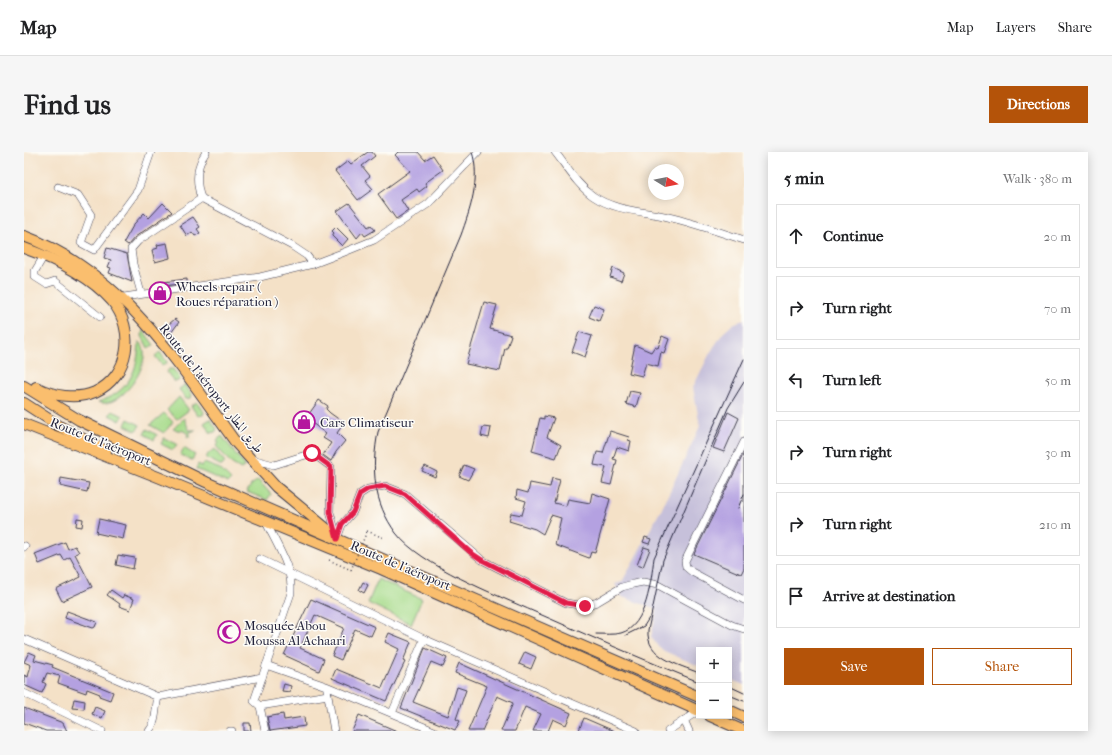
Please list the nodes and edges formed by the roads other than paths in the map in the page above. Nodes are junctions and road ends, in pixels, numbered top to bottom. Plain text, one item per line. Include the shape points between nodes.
1 (151, 152) edge
2 (206, 152) edge
3 (478, 152) edge
4 (555, 152) edge
5 (58, 187) dead end
6 (202, 198) junction
7 (24, 236) edge
8 (744, 240) edge
9 (24, 248) edge
10 (44, 256) junction
11 (313, 264) junction
12 (141, 293) junction
13 (116, 299) junction
14 (100, 317) dead end
15 (24, 381) edge
16 (24, 386) edge
17 (24, 403) edge
18 (24, 424) edge
19 (744, 442) edge
20 (248, 458) junction
21 (158, 477) junction
22 (266, 522) junction
23 (337, 539) junction
24 (260, 559) dead end
25 (290, 572) junction
26 (423, 576) joint
27 (744, 600) edge
28 (744, 629) edge
29 (24, 639) edge
30 (424, 639) junction
31 (266, 665) junction
32 (262, 677) junction
33 (326, 686) junction
34 (24, 693) edge
35 (328, 695) junction
36 (696, 696) edge
37 (158, 697) junction
38 (260, 706) junction
39 (696, 710) edge
40 (732, 711) edge
41 (696, 712) edge
42 (392, 714) junction
43 (744, 716) edge
44 (717, 719) edge
45 (684, 720) junction
46 (679, 728) edge
47 (743, 730) edge
48 (102, 731) edge
49 (149, 731) edge
50 (266, 731) edge
51 (334, 731) edge
52 (434, 731) edge
53 (636, 731) edge
54 (668, 731) edge
55 (689, 731) edge

1 - 5 street via 138,190 94,250 81,244 91,215 78,195
2 - 6 street via 198,170 197,185
3 - 11 street via 428,204 401,223 374,240
4 - 8 street via 576,180 601,201 615,207 698,225
6 - 11 street via 292,246 307,256
6 - 12 street via 138,241 131,249
7 - 13 highway, Route de l'aéroport طريق المطار via 52,248 78,264 102,281
9 - 10 highway
10 - 13 highway via 68,267
10 - 14 street via 35,271 35,277 46,284 55,281
11 - 12 street via 260,277
12 - 13 street
13 - 15 highway via 126,329 127,349 124,362 105,385 95,392 84,395 59,395
13 - 20 highway, Route de l'aéroport طريق المطار via 166,345
16 - 23 highway via 79,420 128,445
17 - 21 highway via 62,427
18 - 21 highway, Route de l'aéroport
19 - 27 street via 685,561 686,567 692,572
20 - 23 highway, Route de l'aéroport طريق المطار via 276,487 330,530
20 - 23 street via 274,465 312,453 331,467 330,512
21 - 22 highway, Route de l'aéroport
22 - 25 street
22 - 39 highway, Route de l'aéroport via 506,624
23 - 26 highway, Route de l'aéroport طريق المطار
23 - 28 street via 342,524 353,512 360,494 368,489 385,486 405,494 482,560 566,603 585,606 598,602 622,587 650,583
24 - 25 street
25 - 30 street
25 - 31 street via 291,593
26 - 36 highway, Route de l'aéroport
29 - 37 street
30 - 42 street
30 - 53 street
31 - 32 street
31 - 33 street
32 - 37 street
32 - 38 street via 254,699 255,704
33 - 35 street
33 - 42 street
34 - 48 street
35 - 38 street
35 - 51 street
37 - 49 street via 154,722
38 - 50 street
40 - 43 highway
41 - 45 street
42 - 52 street
44 - 47 highway
45 - 46 street
45 - 55 street
46 - 54 street

